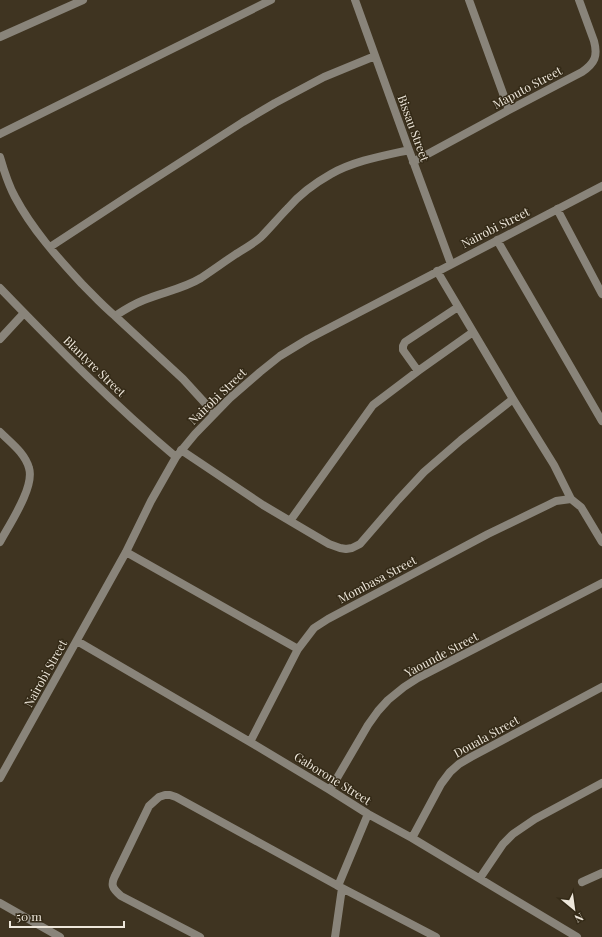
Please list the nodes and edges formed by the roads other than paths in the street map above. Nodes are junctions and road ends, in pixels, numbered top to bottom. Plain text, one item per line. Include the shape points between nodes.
1 (83, 0) edge
2 (271, 0) edge
3 (355, 0) edge
4 (469, 0) edge
5 (579, 0) edge
6 (0, 37) edge
7 (375, 56) junction
8 (509, 110) junction
9 (0, 134) edge
10 (409, 150) junction
11 (0, 157) edge
12 (414, 162) junction
13 (602, 186) edge
14 (557, 209) junction
15 (497, 240) junction
16 (50, 247) junction
17 (451, 264) junction
18 (437, 271) junction
19 (0, 288) edge
20 (602, 294) edge
21 (458, 307) junction
22 (24, 313) junction
23 (115, 316) junction
24 (473, 332) junction
25 (0, 339) edge
26 (418, 371) junction
27 (513, 399) junction
28 (214, 413) junction
29 (602, 421) edge
30 (0, 432) edge
31 (179, 454) junction
32 (571, 499) junction
33 (290, 521) junction
34 (0, 542) edge
35 (602, 542) edge
36 (126, 552) junction
37 (602, 583) edge
38 (76, 641) junction
39 (298, 649) junction
40 (602, 687) edge
41 (250, 742) junction
42 (0, 778) edge
43 (602, 783) edge
44 (330, 790) junction
45 (368, 814) junction
46 (412, 838) junction
47 (602, 873) edge
48 (480, 878) junction
49 (582, 882) dead end
50 (340, 887) junction
51 (0, 903) edge
52 (57, 936) edge
53 (200, 937) edge
54 (335, 937) edge
55 (436, 937) edge
56 (577, 937) edge

1 - 6 street
2 - 9 street
3 - 7 street, Bissau Street
4 - 8 street
5 - 8 street, Maputo Street via 596,47 592,64 582,72
7 - 10 street, Bissau Street
7 - 16 street via 324,77 269,107
8 - 12 street, Maputo Street
10 - 12 street, Bissau Street
10 - 23 street via 354,164 332,173 301,195 261,237 198,280 133,305
11 - 16 street via 15,196
12 - 17 street, Bissau Street
13 - 14 street, Nairobi Street
14 - 15 street, Nairobi Street
14 - 20 street
15 - 17 street, Nairobi Street
15 - 29 street
16 - 23 street via 74,276
17 - 18 street, Nairobi Street
18 - 21 street
18 - 28 street, Nairobi Street via 280,356
19 - 22 street, Blantyre Street
21 - 24 street
21 - 26 street via 405,342 403,350
22 - 25 street
22 - 31 street, Blantyre Street via 124,411
23 - 28 street via 183,379
24 - 26 street
24 - 27 street
26 - 33 street via 373,405
27 - 32 street via 554,465
27 - 33 street, Blantyre Street via 424,472 356,547 346,549 334,546
28 - 31 street, Nairobi Street
30 - 34 street via 22,454 30,469 30,482 24,498
31 - 33 street, Blantyre Street
31 - 36 street, Nairobi Street via 151,501
32 - 35 street via 581,507
32 - 39 street, Mombasa Street via 556,501 488,534 328,619 314,628
36 - 38 street, Nairobi Street
36 - 39 street
37 - 44 street, Yaounde Street via 404,687 388,700 368,725
38 - 41 street, Gaborone Street
38 - 42 street, Nairobi Street
39 - 41 street, Mombasa Street
40 - 46 street, Douala Street via 454,768 441,784
41 - 44 street, Gaborone Street
43 - 48 street via 535,818 513,834
44 - 45 street, Gaborone Street
45 - 46 street, Gaborone Street
45 - 50 street
46 - 48 street, Gaborone Street
47 - 49 street
48 - 56 street, Gaborone Street
50 - 53 street via 176,797 159,797 149,806 112,884 121,896
50 - 54 street
50 - 55 street
51 - 52 street

